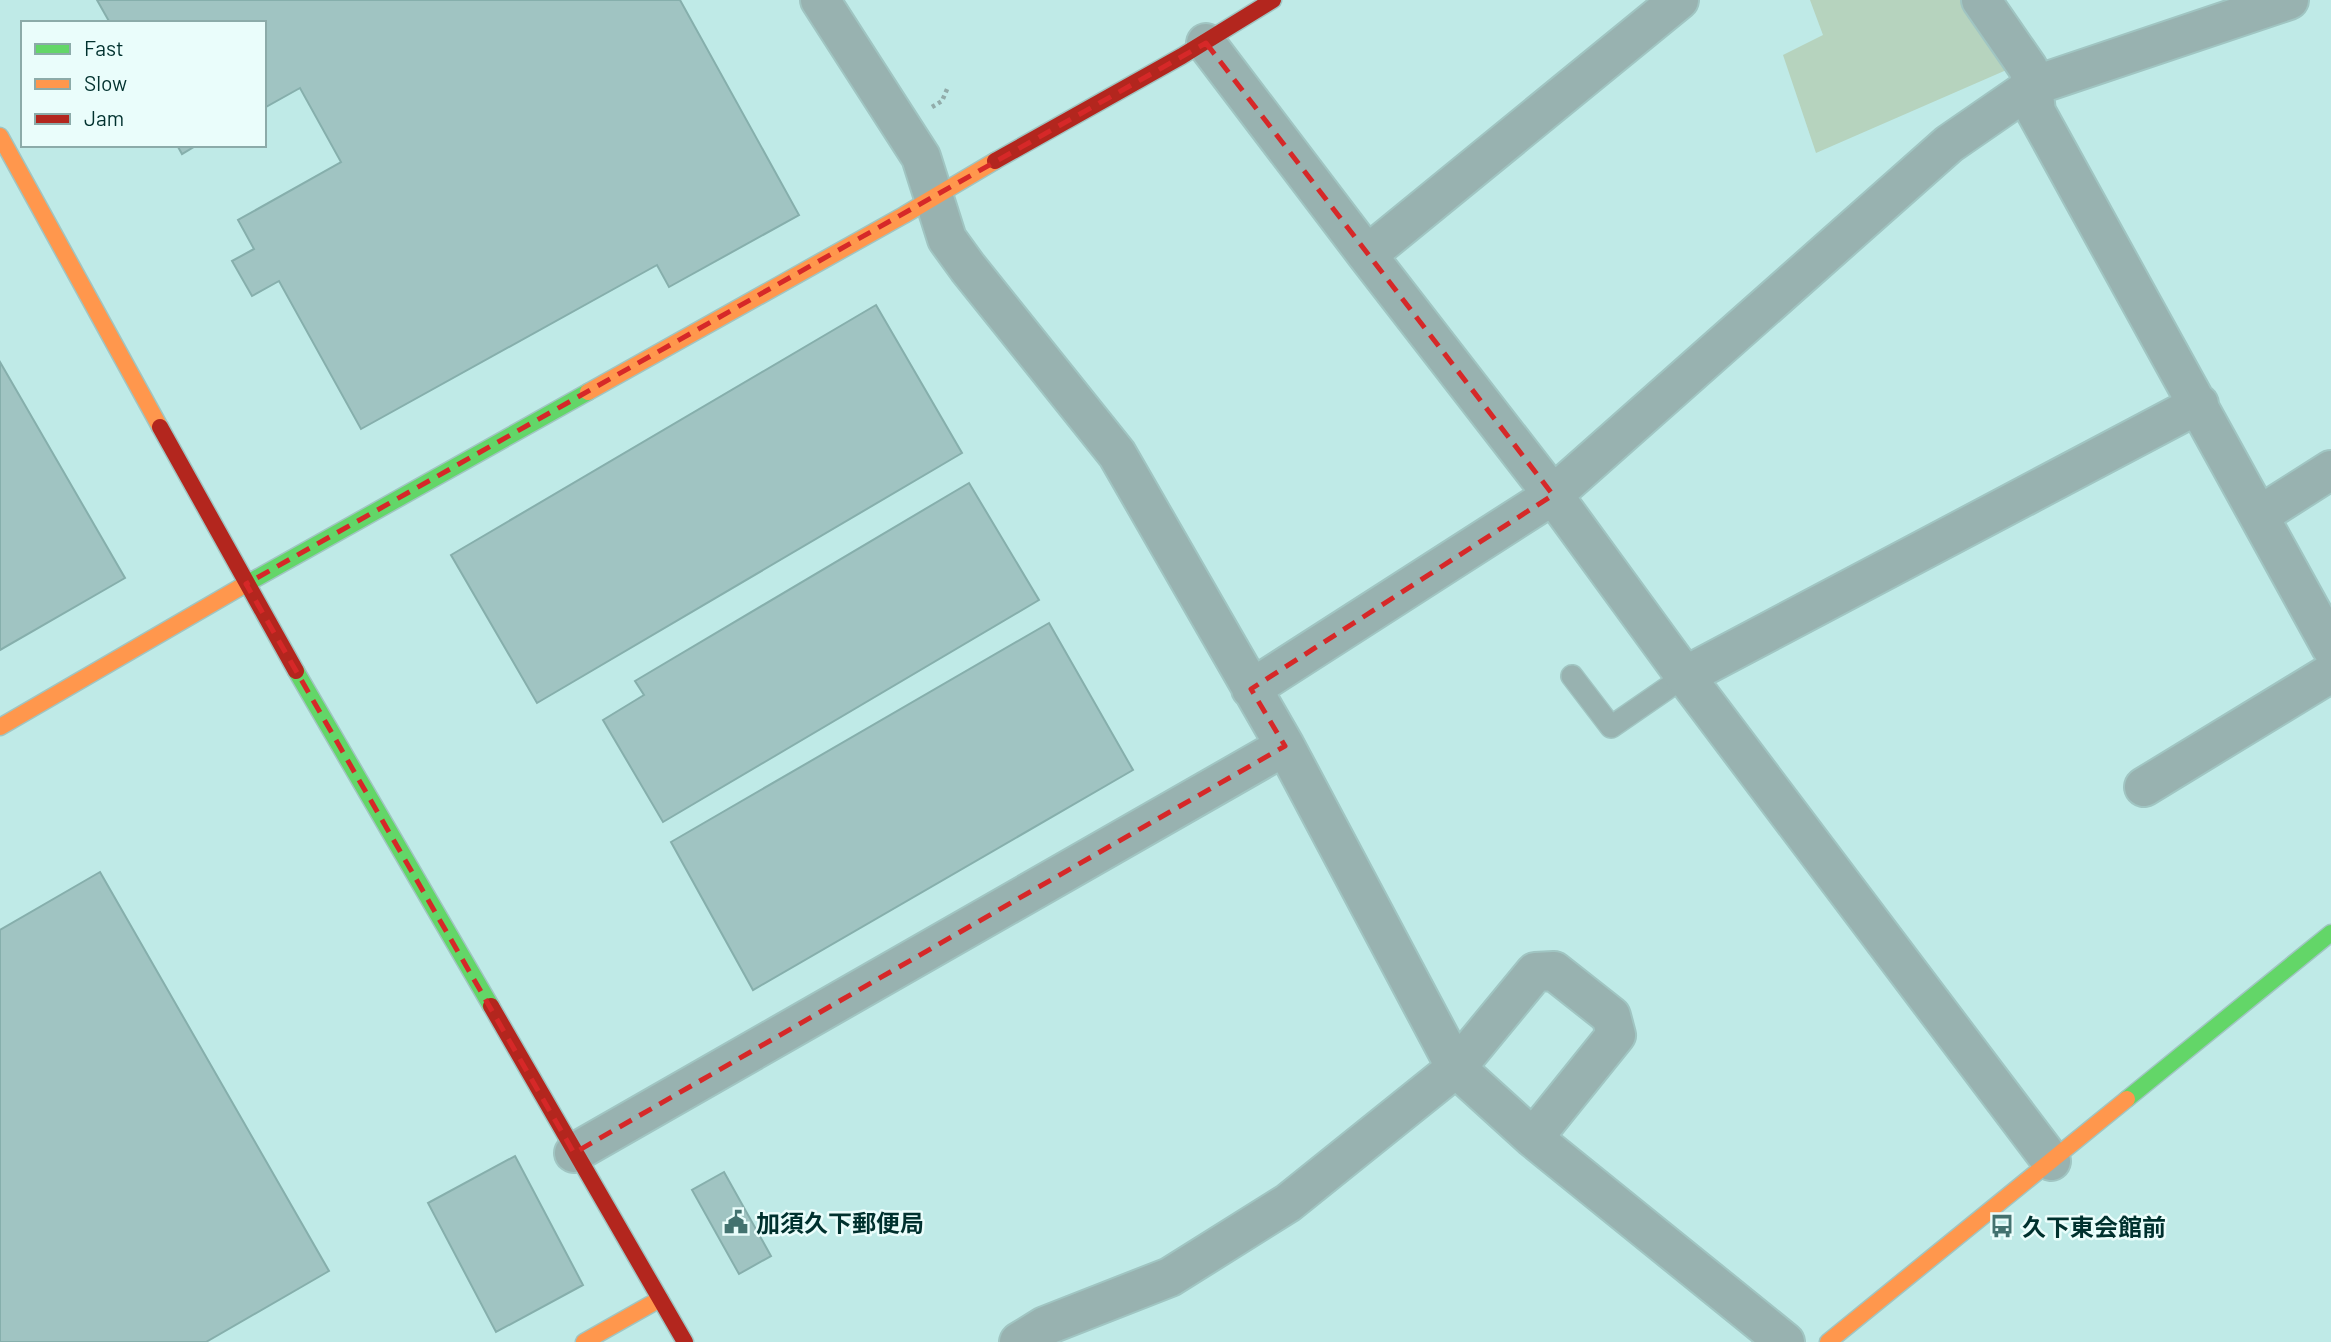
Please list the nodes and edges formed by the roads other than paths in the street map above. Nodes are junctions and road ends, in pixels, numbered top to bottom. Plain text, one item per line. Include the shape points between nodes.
1 (820, 0) edge
2 (1273, 0) edge
3 (1679, 0) edge
4 (1981, 0) edge
5 (2289, 0) edge
6 (1206, 43) junction
7 (2034, 86) junction
8 (0, 136) edge
9 (935, 196) junction
10 (1367, 255) junction
11 (2199, 404) junction
12 (2331, 470) edge
13 (1553, 495) junction
14 (2259, 515) junction
15 (246, 584) junction
16 (2331, 647) edge
17 (2331, 673) edge
18 (1572, 676) dead end
19 (1685, 676) junction
20 (1251, 689) junction
21 (0, 727) edge
22 (1285, 746) junction
23 (2144, 788) dead end
24 (2331, 933) edge
25 (1456, 1068) junction
26 (1533, 1138) junction
27 (575, 1153) junction
28 (2051, 1161) junction
29 (660, 1299) junction
30 (584, 1342) edge
31 (685, 1342) edge
32 (1018, 1342) edge
33 (1785, 1342) edge
34 (1828, 1342) edge

1 - 9 street via 921,157
2 - 6 street
3 - 10 street
4 - 7 street via 2028,68
5 - 7 street
6 - 9 street
6 - 10 street
7 - 11 street via 2036,113
7 - 13 street via 1949,144
8 - 15 street
9 - 15 street
9 - 20 street via 947,239 1117,454
10 - 13 street
11 - 14 street
11 - 19 street
12 - 14 street
13 - 19 street
13 - 20 street
14 - 16 street
15 - 21 street
15 - 27 street
17 - 23 street
18 - 19 lane via 1611,727
19 - 28 street
20 - 22 street
22 - 25 street
22 - 27 street
24 - 28 street
25 - 26 street
25 - 26 street via 1535,972 1554,971 1611,1016 1616,1035
25 - 32 street via 1288,1203 1170,1277 1045,1326
26 - 33 street
27 - 29 street
28 - 34 street
29 - 30 street
29 - 31 street

